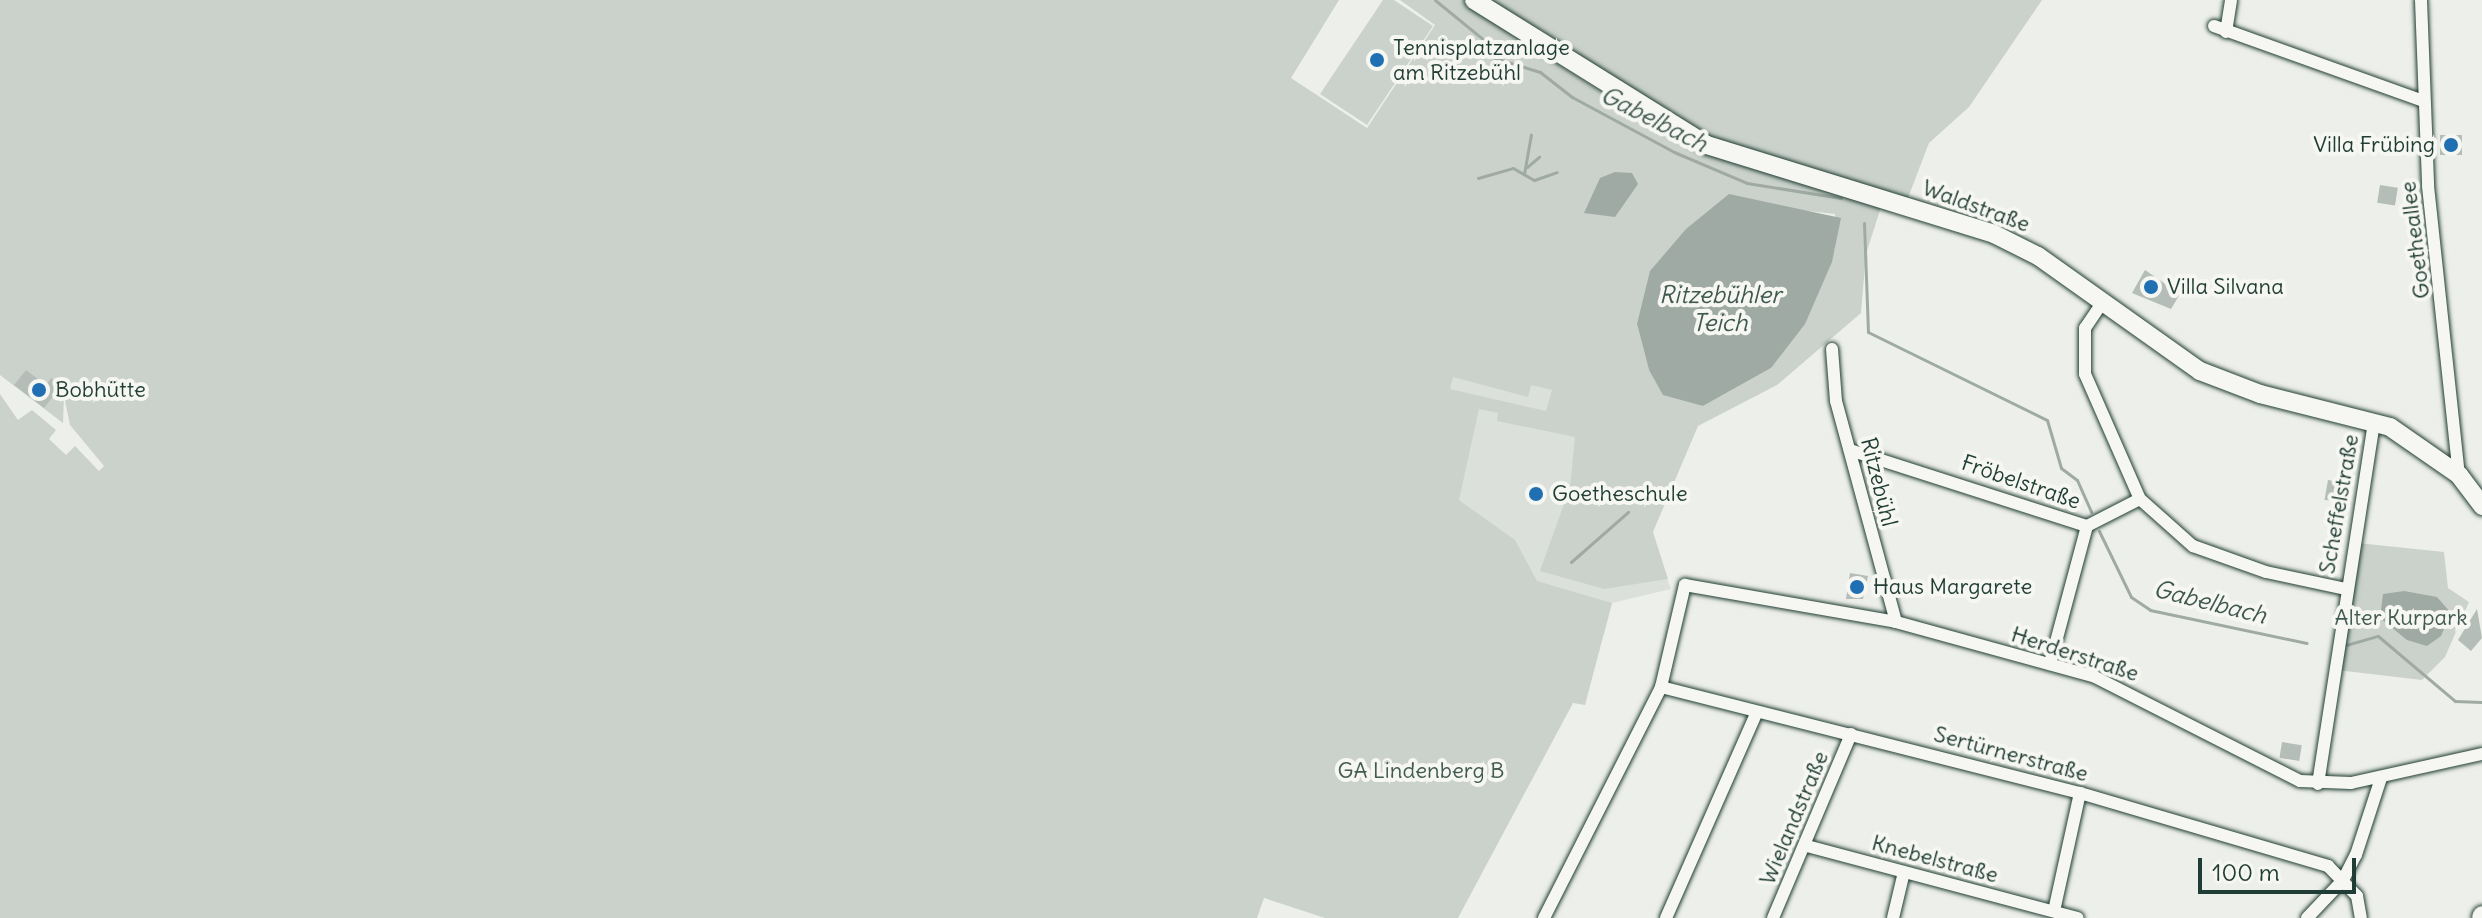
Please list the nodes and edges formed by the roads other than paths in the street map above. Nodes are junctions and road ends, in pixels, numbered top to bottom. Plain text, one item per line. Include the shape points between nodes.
1 (1474, 0) edge
2 (2231, 0) edge
3 (2421, 0) edge
4 (2423, 101) junction
5 (2102, 303) junction
6 (1832, 349) dead end
7 (2374, 421) junction
8 (1850, 450) junction
9 (2459, 475) junction
10 (2140, 499) junction
11 (2482, 506) edge
12 (2087, 526) junction
13 (2345, 589) junction
14 (1896, 622) junction
15 (2050, 664) junction
16 (1661, 687) junction
17 (1756, 714) junction
18 (1851, 734) junction
19 (2482, 754) edge
20 (2381, 778) junction
21 (2318, 784) junction
22 (2080, 793) junction
23 (1807, 846) junction
24 (1904, 872) junction
25 (2343, 880) junction
26 (2054, 911) junction
27 (1544, 918) edge
28 (1666, 918) edge
29 (1773, 918) edge
30 (1893, 918) edge
31 (2075, 918) edge
32 (2307, 918) edge
33 (2361, 918) edge

1 - 5 street, Waldstraße via 1685,135 1994,234
2 - 4 street via 2220,29
3 - 4 street, Goetheallee
4 - 9 street, Goetheallee
5 - 7 street, Waldstraße via 2177,358 2224,382
5 - 10 street via 2085,328 2085,374
6 - 8 street, Ritzebühl via 1836,401
7 - 9 street, Waldstraße via 2413,440
7 - 13 street, Scheffelstraße
8 - 12 street, Fröbelstraße
8 - 14 street, Ritzebühl
9 - 11 street, Waldstraße
10 - 12 street
10 - 13 street via 2193,546 2266,572
12 - 15 street, Fröbelstraße
13 - 21 street, Scheffelstraße
14 - 15 street, Herderstraße
14 - 16 street, Herderstraße via 1685,585
15 - 21 street, Herderstraße via 2127,689 2283,777
16 - 17 street, Sertürnerstraße
16 - 27 street
17 - 18 street, Sertürnerstraße
17 - 28 street
18 - 22 street, Sertürnerstraße
18 - 23 street, Wielandstraße
19 - 20 street, Herderstraße
20 - 21 street, Herderstraße
20 - 25 street via 2367,831
22 - 25 street, Sertürnerstraße via 2328,866
22 - 26 street
23 - 24 street, Knebelstraße
23 - 29 street, Wielandstraße
24 - 26 street, Knebelstraße
24 - 30 street
25 - 32 street
25 - 33 street via 2357,896
26 - 31 street, Knebelstraße

